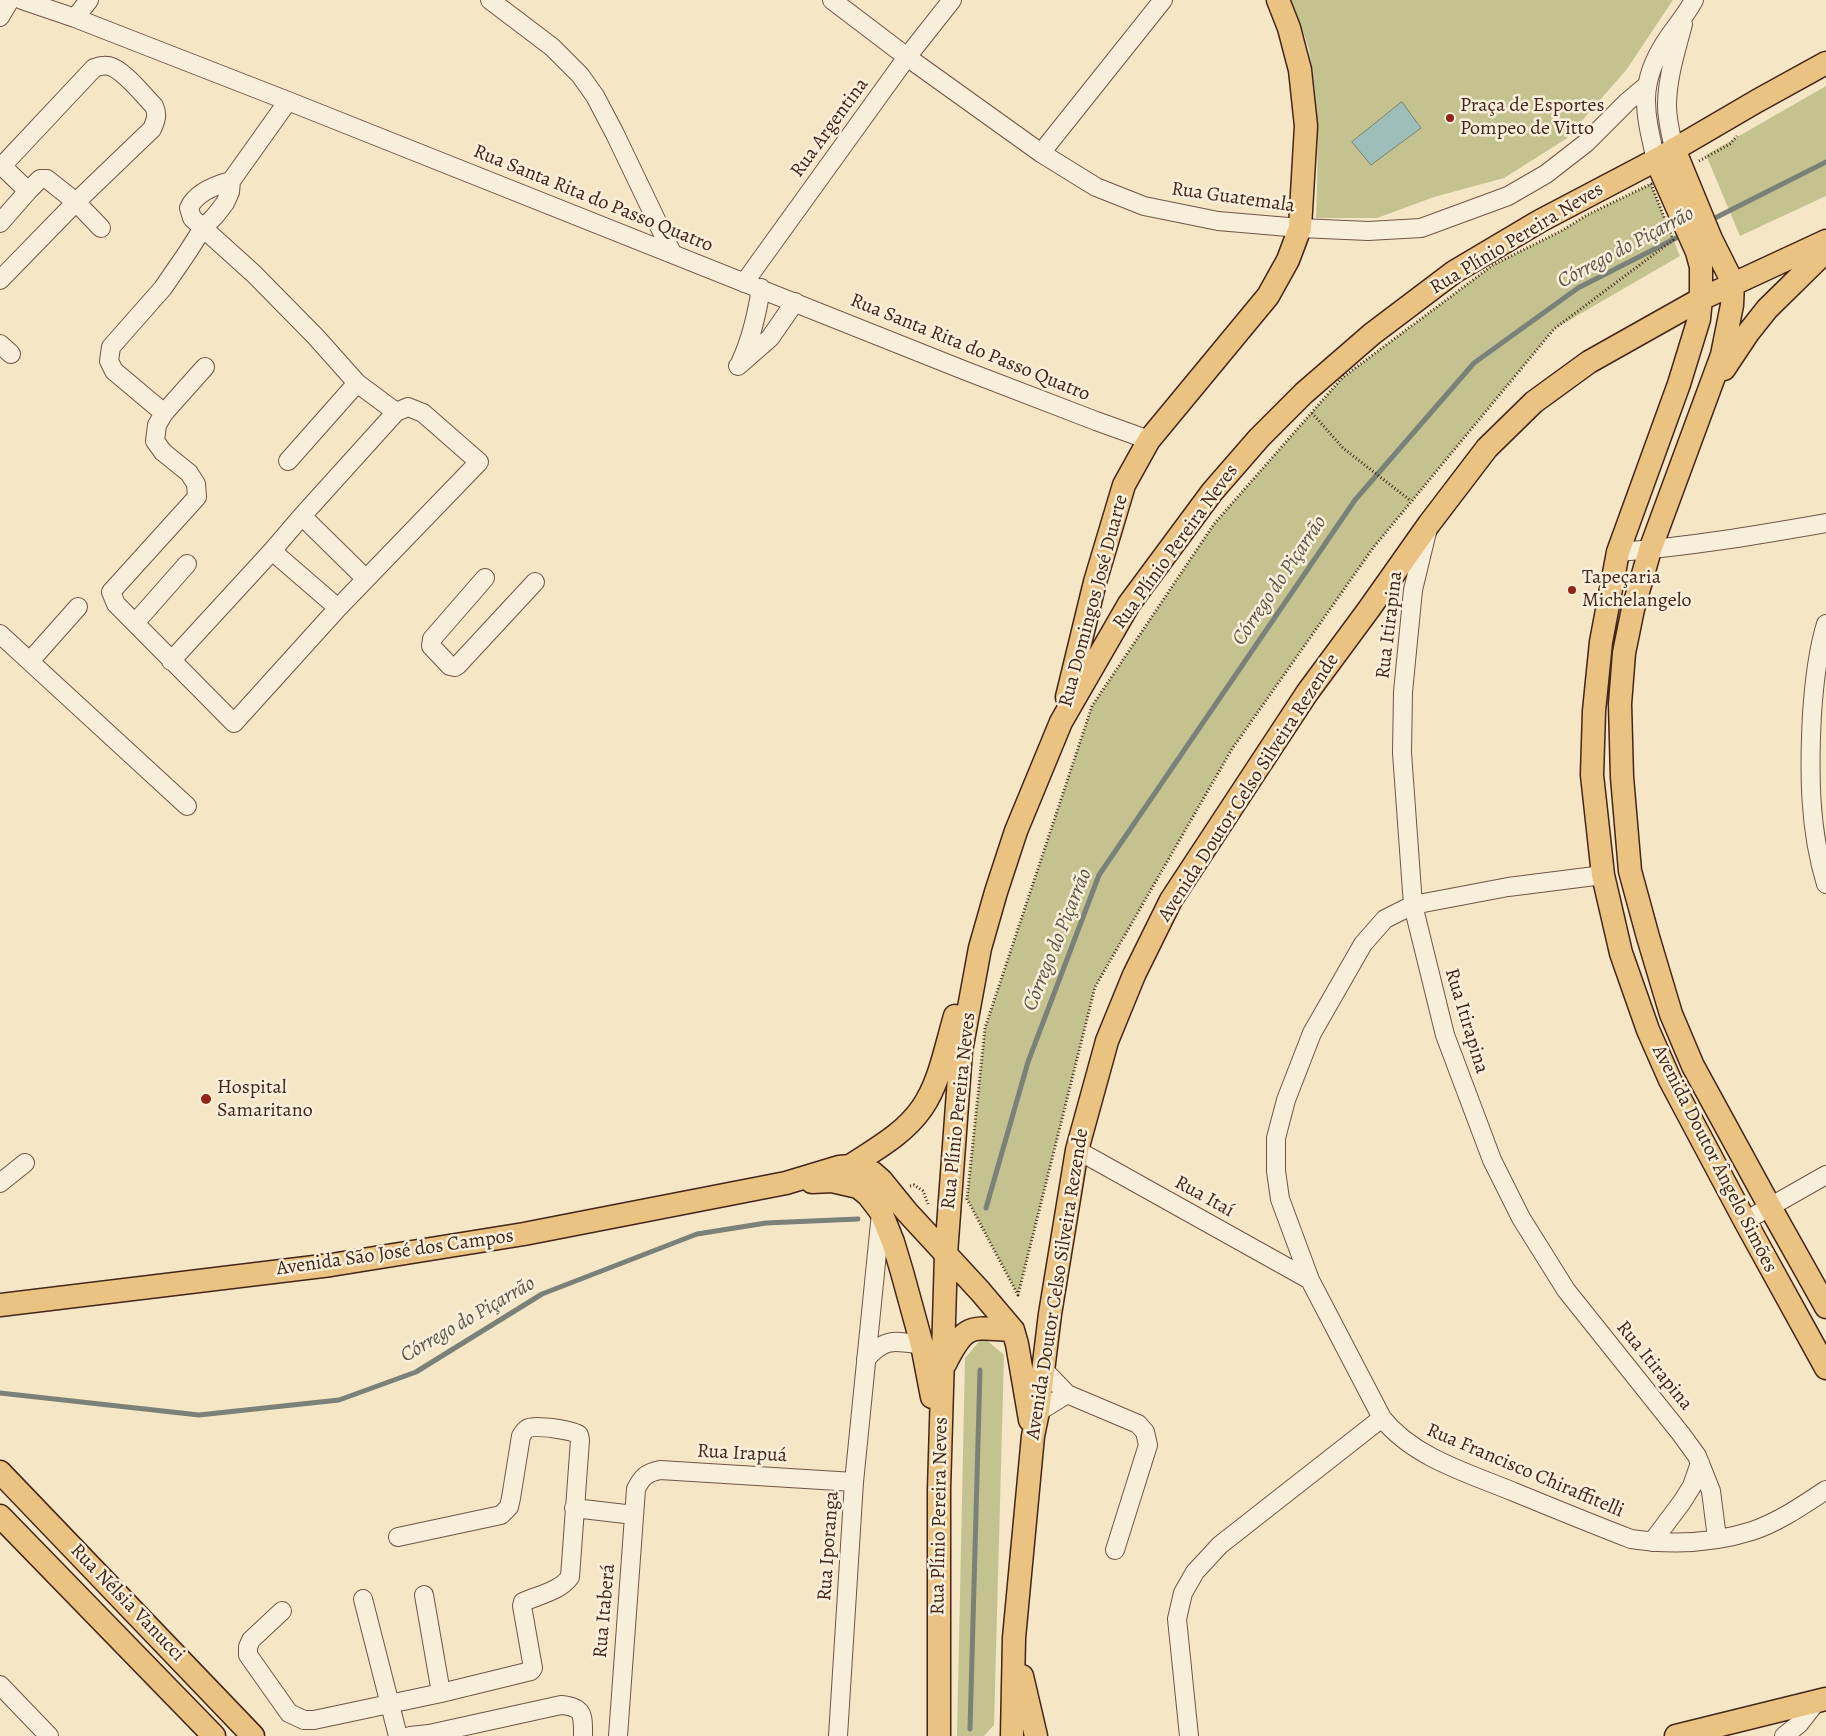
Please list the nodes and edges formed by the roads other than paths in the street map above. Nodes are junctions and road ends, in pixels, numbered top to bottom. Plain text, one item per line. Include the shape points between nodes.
1 (10, 0) edge
2 (22, 0) edge
3 (89, 0) edge
4 (490, 0) edge
5 (832, 0) edge
6 (952, 0) edge
7 (1163, 0) edge
8 (1278, 0) edge
9 (1690, 7) edge
10 (0, 17) edge
11 (75, 18) junction
12 (908, 57) junction
13 (1826, 63) edge
14 (1647, 85) junction
15 (288, 101) junction
16 (1041, 154) junction
17 (1, 165) edge
18 (1665, 168) junction
19 (231, 181) junction
20 (28, 191) junction
21 (76, 202) junction
22 (0, 223) edge
23 (101, 228) dead end
24 (203, 228) junction
25 (1300, 228) junction
26 (1826, 242) edge
27 (1704, 245) junction
28 (1826, 251) edge
29 (672, 253) junction
30 (0, 280) edge
31 (1733, 284) junction
32 (752, 285) junction
33 (1701, 299) junction
34 (795, 302) junction
35 (205, 367) dead end
36 (357, 383) junction
37 (1705, 399) junction
38 (164, 412) junction
39 (396, 412) junction
40 (1149, 440) junction
41 (288, 461) dead end
42 (302, 516) junction
43 (1826, 523) edge
44 (1429, 524) junction
45 (1650, 550) junction
46 (272, 551) junction
47 (1618, 552) junction
48 (187, 564) dead end
49 (485, 578) dead end
50 (366, 579) junction
51 (535, 582) dead end
52 (78, 607) dead end
53 (338, 608) junction
54 (135, 623) junction
55 (1826, 624) edge
56 (0, 634) edge
57 (30, 661) junction
58 (171, 661) junction
59 (1820, 691) edge
60 (1061, 722) junction
61 (187, 806) dead end
62 (1824, 873) edge
63 (1603, 874) junction
64 (1413, 905) junction
65 (980, 948) junction
66 (1077, 1150) junction
67 (25, 1164) dead end
68 (850, 1166) junction
69 (1826, 1176) edge
70 (0, 1183) edge
71 (786, 1183) junction
72 (888, 1203) junction
73 (1770, 1207) junction
74 (1745, 1222) junction
75 (946, 1254) junction
76 (1310, 1280) junction
77 (0, 1305) edge
78 (1826, 1307) edge
79 (1013, 1330) junction
80 (922, 1345) junction
81 (866, 1359) junction
82 (1043, 1368) junction
83 (1826, 1368) edge
84 (942, 1369) junction
85 (1067, 1394) junction
86 (1038, 1412) junction
87 (1382, 1418) junction
88 (1033, 1436) junction
89 (940, 1462) junction
90 (1700, 1463) junction
91 (0, 1472) edge
92 (854, 1482) junction
93 (636, 1489) joint
94 (1826, 1490) edge
95 (574, 1508) junction
96 (634, 1514) junction
97 (0, 1516) edge
98 (398, 1538) dead end
99 (1718, 1538) junction
100 (1652, 1542) junction
101 (1115, 1550) dead end
102 (424, 1595) dead end
103 (363, 1599) dead end
104 (282, 1611) dead end
105 (1014, 1638) junction
106 (0, 1686) edge
107 (441, 1693) junction
108 (1821, 1700) edge
109 (390, 1703) junction
110 (49, 1736) edge
111 (214, 1736) edge
112 (254, 1736) edge
113 (398, 1736) edge
114 (410, 1736) edge
115 (583, 1736) edge
116 (618, 1736) edge
117 (838, 1736) edge
118 (939, 1736) edge
119 (1012, 1736) edge
120 (1036, 1736) edge
121 (1189, 1736) edge
122 (1676, 1736) edge
123 (1784, 1736) edge

1 - 10 street
2 - 11 street, Rua Santa Rita do Passo Quatro
3 - 11 street
4 - 29 street via 552,47 580,75 615,134
5 - 12 street, Rua Guatemala
6 - 12 street, Rua Argentina
7 - 16 street
8 - 25 main road, Rua Domingos José Duarte via 1300,70 1306,126
9 - 14 street via 1658,55
9 - 18 street via 1668,86
11 - 15 street, Rua Santa Rita do Passo Quatro
12 - 16 street, Rua Guatemala
12 - 32 street, Rua Argentina
13 - 18 main road, Rua Plínio Pereira Neves
14 - 18 street via 1645,105
14 - 25 street, Rua Guatemala via 1586,144 1546,174 1508,196 1420,228 1368,231
15 - 19 street
15 - 29 street, Rua Santa Rita do Passo Quatro
16 - 25 street, Rua Guatemala via 1096,187 1144,206 1218,221
17 - 20 street
17 - 21 street via 94,68 112,66 154,106 156,121
18 - 27 main road, Avenida Doutor Ângelo Simões
18 - 60 main road, Rua Plínio Pereira Neves via 1540,221 1454,272 1372,334 1304,393 1212,492 1129,604
19 - 24 street via 226,203
19 - 24 street via 200,194 191,204 189,212
20 - 21 street via 40,179 47,179
20 - 22 street
21 - 23 street
21 - 30 street
24 - 36 street via 261,281
24 - 38 street via 163,288 111,347 109,361 114,371
25 - 40 main road, Rua Domingos José Duarte via 1288,260 1268,296
26 - 31 main road, Avenida Doutor Celso Silveira Rezende
27 - 31 main road, Avenida Doutor Ângelo Simões
27 - 33 main road, Avenida Doutor Ângelo Simões
28 - 37 main road via 1757,321
29 - 32 street, Rua Santa Rita do Passo Quatro
31 - 33 main road, Avenida Doutor Celso Silveira Rezende
31 - 37 main road, Avenida Doutor Ângelo Simões via 1730,323
32 - 34 street, Rua Santa Rita do Passo Quatro
32 - 34 street via 755,326 738,366 770,338
33 - 44 main road, Avenida Doutor Celso Silveira Rezende via 1589,362 1534,402 1487,448
33 - 47 main road, Avenida Doutor Ângelo Simões via 1690,353
34 - 40 street, Rua Santa Rita do Passo Quatro
35 - 38 street
36 - 39 street
36 - 41 street
37 - 45 main road, Avenida Doutor Ângelo Simões
38 - 54 street via 157,426 155,441 189,474 196,484 197,497 111,592 116,604
39 - 42 street
39 - 50 street via 408,407 423,413 479,462
40 - 60 main road, Rua Domingos José Duarte via 1124,486 1095,582
42 - 46 street
42 - 50 street
43 - 45 street
44 - 64 street, Rua Itirapina via 1413,590 1403,692 1402,752
44 - 66 main road, Avenida Doutor Celso Silveira Rezende via 1307,693 1171,900 1134,975 1107,1041
45 - 47 street
45 - 73 main road, Avenida Doutor Ângelo Simões via 1624,653 1620,704 1630,871 1671,1014 1693,1066
46 - 53 street
46 - 58 street
47 - 63 main road, Avenida Doutor Ângelo Simões via 1601,642 1594,711 1592,774
48 - 54 street
49 - 51 street via 432,639 431,646 450,666 458,665
50 - 53 street
52 - 57 street
53 - 58 street via 234,723
54 - 58 street
55 - 59 street via 1822,638
56 - 57 street
57 - 61 street
59 - 62 street via 1809,760 1814,831
60 - 65 main road, Rua Plínio Pereira Neves via 1016,831
63 - 64 street, Rua Francisco Chiraffitelli
63 - 74 main road, Avenida Doutor Ângelo Simões via 1621,953 1648,1030 1670,1080
64 - 76 street, Rua Francisco Chiraffitelli via 1385,919 1363,944 1312,1032 1286,1100 1276,1138 1276,1171 1280,1199
64 - 90 street, Rua Itirapina via 1445,1035 1492,1160 1521,1218 1566,1290 1682,1434
65 - 68 main road via 959,1003 942,1063 923,1107 892,1139
65 - 75 main road, Rua Plínio Pereira Neves via 962,1051
66 - 76 street, Rua Itaí
66 - 82 main road, Avenida Doutor Celso Silveira Rezende
67 - 70 street
68 - 71 main road, Avenida São José dos Campos
68 - 72 main road, Avenida São José dos Campos via 873,1173
69 - 73 street
71 - 72 main road, Avenida São José dos Campos via 832,1180 848,1183
71 - 77 main road, Avenida São José dos Campos via 524,1234 331,1265
72 - 75 main road, Avenida São José dos Campos via 907,1212
72 - 80 main road, Avenida São José dos Campos via 893,1242
72 - 81 street, Rua Iporanga
73 - 74 street
73 - 78 main road, Avenida Doutor Ângelo Simões
74 - 83 main road, Avenida Doutor Ângelo Simões
75 - 79 main road, Avenida São José dos Campos
75 - 84 main road, Rua Plínio Pereira Neves
76 - 87 street, Rua Francisco Chiraffitelli
79 - 84 main road via 969,1330 957,1340
79 - 88 main road
80 - 81 street via 890,1341 875,1348
80 - 89 main road, Avenida São José dos Campos via 932,1389
81 - 92 street, Rua Iporanga
82 - 85 street
82 - 86 main road, Avenida Doutor Celso Silveira Rezende
84 - 89 main road, Rua Plínio Pereira Neves
85 - 86 street
85 - 101 street via 1138,1424 1145,1432 1148,1445
86 - 88 main road, Avenida Doutor Celso Silveira Rezende
87 - 100 street, Rua Francisco Chiraffitelli via 1405,1442 1452,1467 1631,1540
87 - 121 street via 1220,1545 1195,1572 1183,1593 1177,1619
88 - 105 main road, Avenida Doutor Celso Silveira Rezende
89 - 118 main road, Rua Plínio Pereira Neves
90 - 99 street, Rua Itirapina via 1712,1492
90 - 100 street via 1692,1486
91 - 112 main road, Rua Nélsia Vanucci
92 - 93 street, Rua Irapuá via 660,1470 641,1478
92 - 117 street, Rua Iporanga
93 - 96 street, Rua Itaberá
94 - 99 street, Rua Francisco Chiraffitelli via 1787,1515 1753,1530
95 - 96 street
95 - 98 street via 579,1435 570,1431 529,1428 521,1436 509,1507 500,1516
95 - 107 street via 570,1576 559,1586 523,1602 521,1612 533,1666 531,1671
96 - 116 street, Rua Itaberá
97 - 111 main road, Rua Nélsia Vanucci
99 - 100 street, Rua Francisco Chiraffitelli
102 - 107 street
103 - 109 street
104 - 109 street via 250,1640 248,1655 289,1713 304,1720 314,1720
105 - 119 main road, Avenida Doutor Celso Silveira Rezende
105 - 120 main road
106 - 110 street
107 - 109 street
108 - 122 main road
108 - 123 street
109 - 113 street
114 - 115 street via 561,1706 574,1706 580,1710

